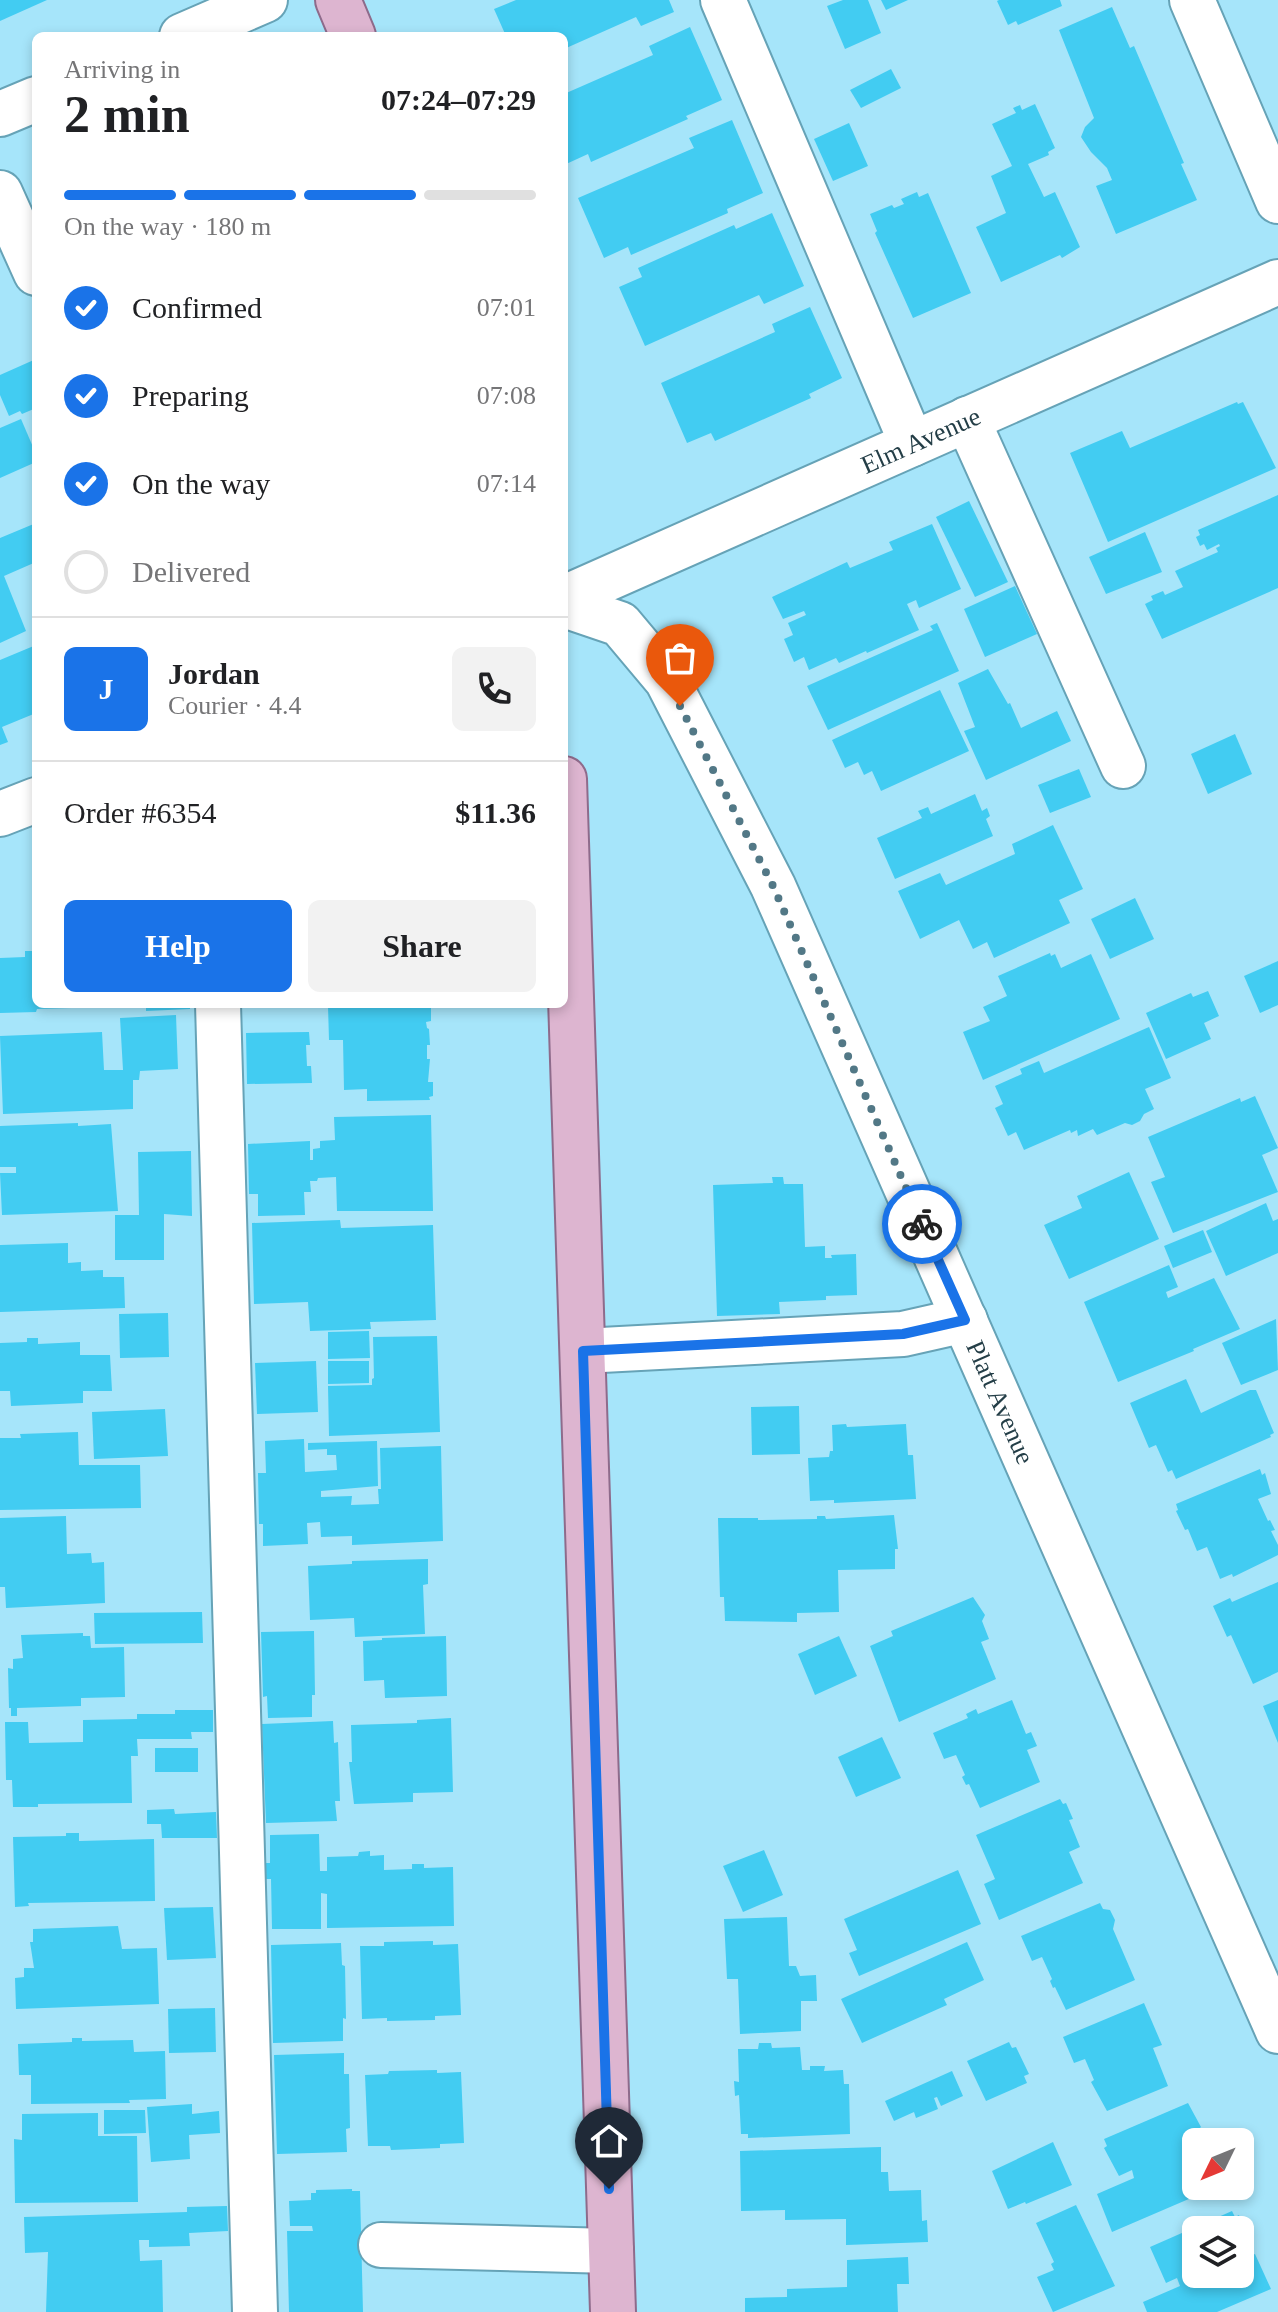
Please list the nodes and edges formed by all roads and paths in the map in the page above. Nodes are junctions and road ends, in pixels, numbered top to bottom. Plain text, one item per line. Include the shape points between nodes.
1 (265, 0) edge
2 (338, 0) edge
3 (723, 0) edge
4 (1192, 0) edge
5 (191, 32) edge
6 (351, 32) edge
7 (32, 101) edge
8 (0, 114) edge
9 (0, 193) edge
10 (1278, 201) edge
11 (32, 264) edge
12 (1278, 282) edge
13 (967, 419) junction
14 (912, 444) junction
15 (568, 596) edge
16 (568, 606) edge
17 (1123, 766) dead end
18 (32, 802) edge
19 (0, 814) edge
20 (568, 899) edge
21 (218, 1008) edge
22 (965, 1320) junction
23 (583, 1351) junction
24 (1278, 2031) edge
25 (381, 2245) dead end
26 (611, 2251) junction
27 (255, 2312) edge
28 (613, 2312) edge

1 - 5 street
2 - 6 main road
3 - 14 street
4 - 10 street
7 - 8 street
9 - 11 street
12 - 13 street, Elm Avenue
13 - 14 street, Elm Avenue
13 - 17 street
14 - 15 street, Elm Avenue
16 - 22 street, Platt Avenue via 620,624 667,680 773,886
18 - 19 street
20 - 23 main road
21 - 27 street
22 - 23 street via 903,1334
22 - 24 street, Platt Avenue
23 - 26 main road
25 - 26 street
26 - 28 main road

